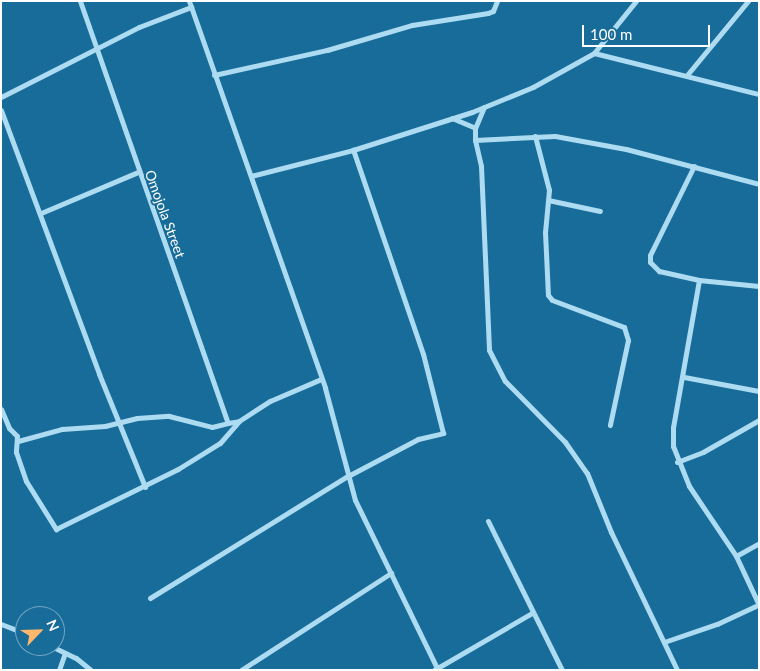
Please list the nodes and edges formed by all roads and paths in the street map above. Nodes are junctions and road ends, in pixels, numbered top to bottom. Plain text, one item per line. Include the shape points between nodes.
1 (80, 1) edge
2 (189, 1) edge
3 (497, 1) edge
4 (636, 1) edge
5 (748, 1) edge
6 (191, 7) junction
7 (98, 48) junction
8 (594, 53) junction
9 (214, 75) junction
10 (687, 75) junction
11 (759, 94) edge
12 (1, 97) edge
13 (484, 107) junction
14 (1, 110) edge
15 (452, 118) junction
16 (475, 128) junction
17 (535, 136) junction
18 (475, 140) junction
19 (353, 150) junction
20 (694, 166) junction
21 (138, 172) junction
22 (251, 176) junction
23 (759, 184) edge
24 (548, 200) junction
25 (600, 211) dead end
26 (41, 213) junction
27 (699, 280) junction
28 (759, 286) edge
29 (684, 377) junction
30 (321, 379) junction
31 (759, 391) edge
32 (1, 409) edge
33 (759, 420) edge
34 (239, 421) junction
35 (119, 422) junction
36 (228, 423) junction
37 (610, 425) dead end
38 (18, 441) junction
39 (677, 462) junction
40 (346, 477) junction
41 (145, 487) junction
42 (488, 520) dead end
43 (759, 543) edge
44 (736, 556) junction
45 (391, 572) junction
46 (150, 598) dead end
47 (759, 605) edge
48 (532, 613) junction
49 (1, 624) edge
50 (15, 629) edge
51 (664, 642) junction
52 (65, 653) edge
53 (64, 656) edge
54 (436, 669) edge
55 (59, 670) edge
56 (91, 670) edge
57 (241, 670) edge
58 (562, 670) edge
59 (677, 670) edge

1 - 7 street, Omojola Street
2 - 6 street
3 - 9 street via 493,11 488,13 412,25 327,50
4 - 8 street
5 - 10 street
6 - 7 street via 139,27
6 - 9 street
7 - 12 street
7 - 21 street, Omojola Street
8 - 10 street
8 - 13 street via 533,87
9 - 22 street
10 - 11 street
13 - 15 street
13 - 16 street
14 - 26 street
15 - 16 street
15 - 19 street
16 - 18 street
17 - 18 street
17 - 20 street via 603,144
17 - 24 street via 548,183
18 - 51 street via 481,166 489,350 505,381 566,442 587,473
19 - 22 street
19 - 40 street via 423,354 444,430 437,436 409,443
20 - 23 street
20 - 27 street via 650,255 650,262 659,271
21 - 26 street
21 - 36 street, Omojola Street
22 - 30 street
24 - 25 street
24 - 37 street via 545,232 550,298 624,327 628,340
26 - 35 street
27 - 28 street
27 - 29 street
29 - 31 street
29 - 39 street via 673,427
30 - 34 street via 270,401
30 - 40 street
32 - 38 street
33 - 39 street via 703,452
34 - 36 street
34 - 41 street via 220,443
35 - 36 street via 169,416 212,426
35 - 38 street via 62,430
35 - 41 street
38 - 41 street via 16,452 26,481 56,529
39 - 44 street via 689,486
40 - 45 street via 367,531
40 - 46 street
42 - 48 street
43 - 44 street
44 - 47 street
45 - 54 street
45 - 57 street
47 - 51 street via 718,624
48 - 54 street
48 - 58 street
49 - 50 street
51 - 59 street
52 - 56 street
53 - 55 street

